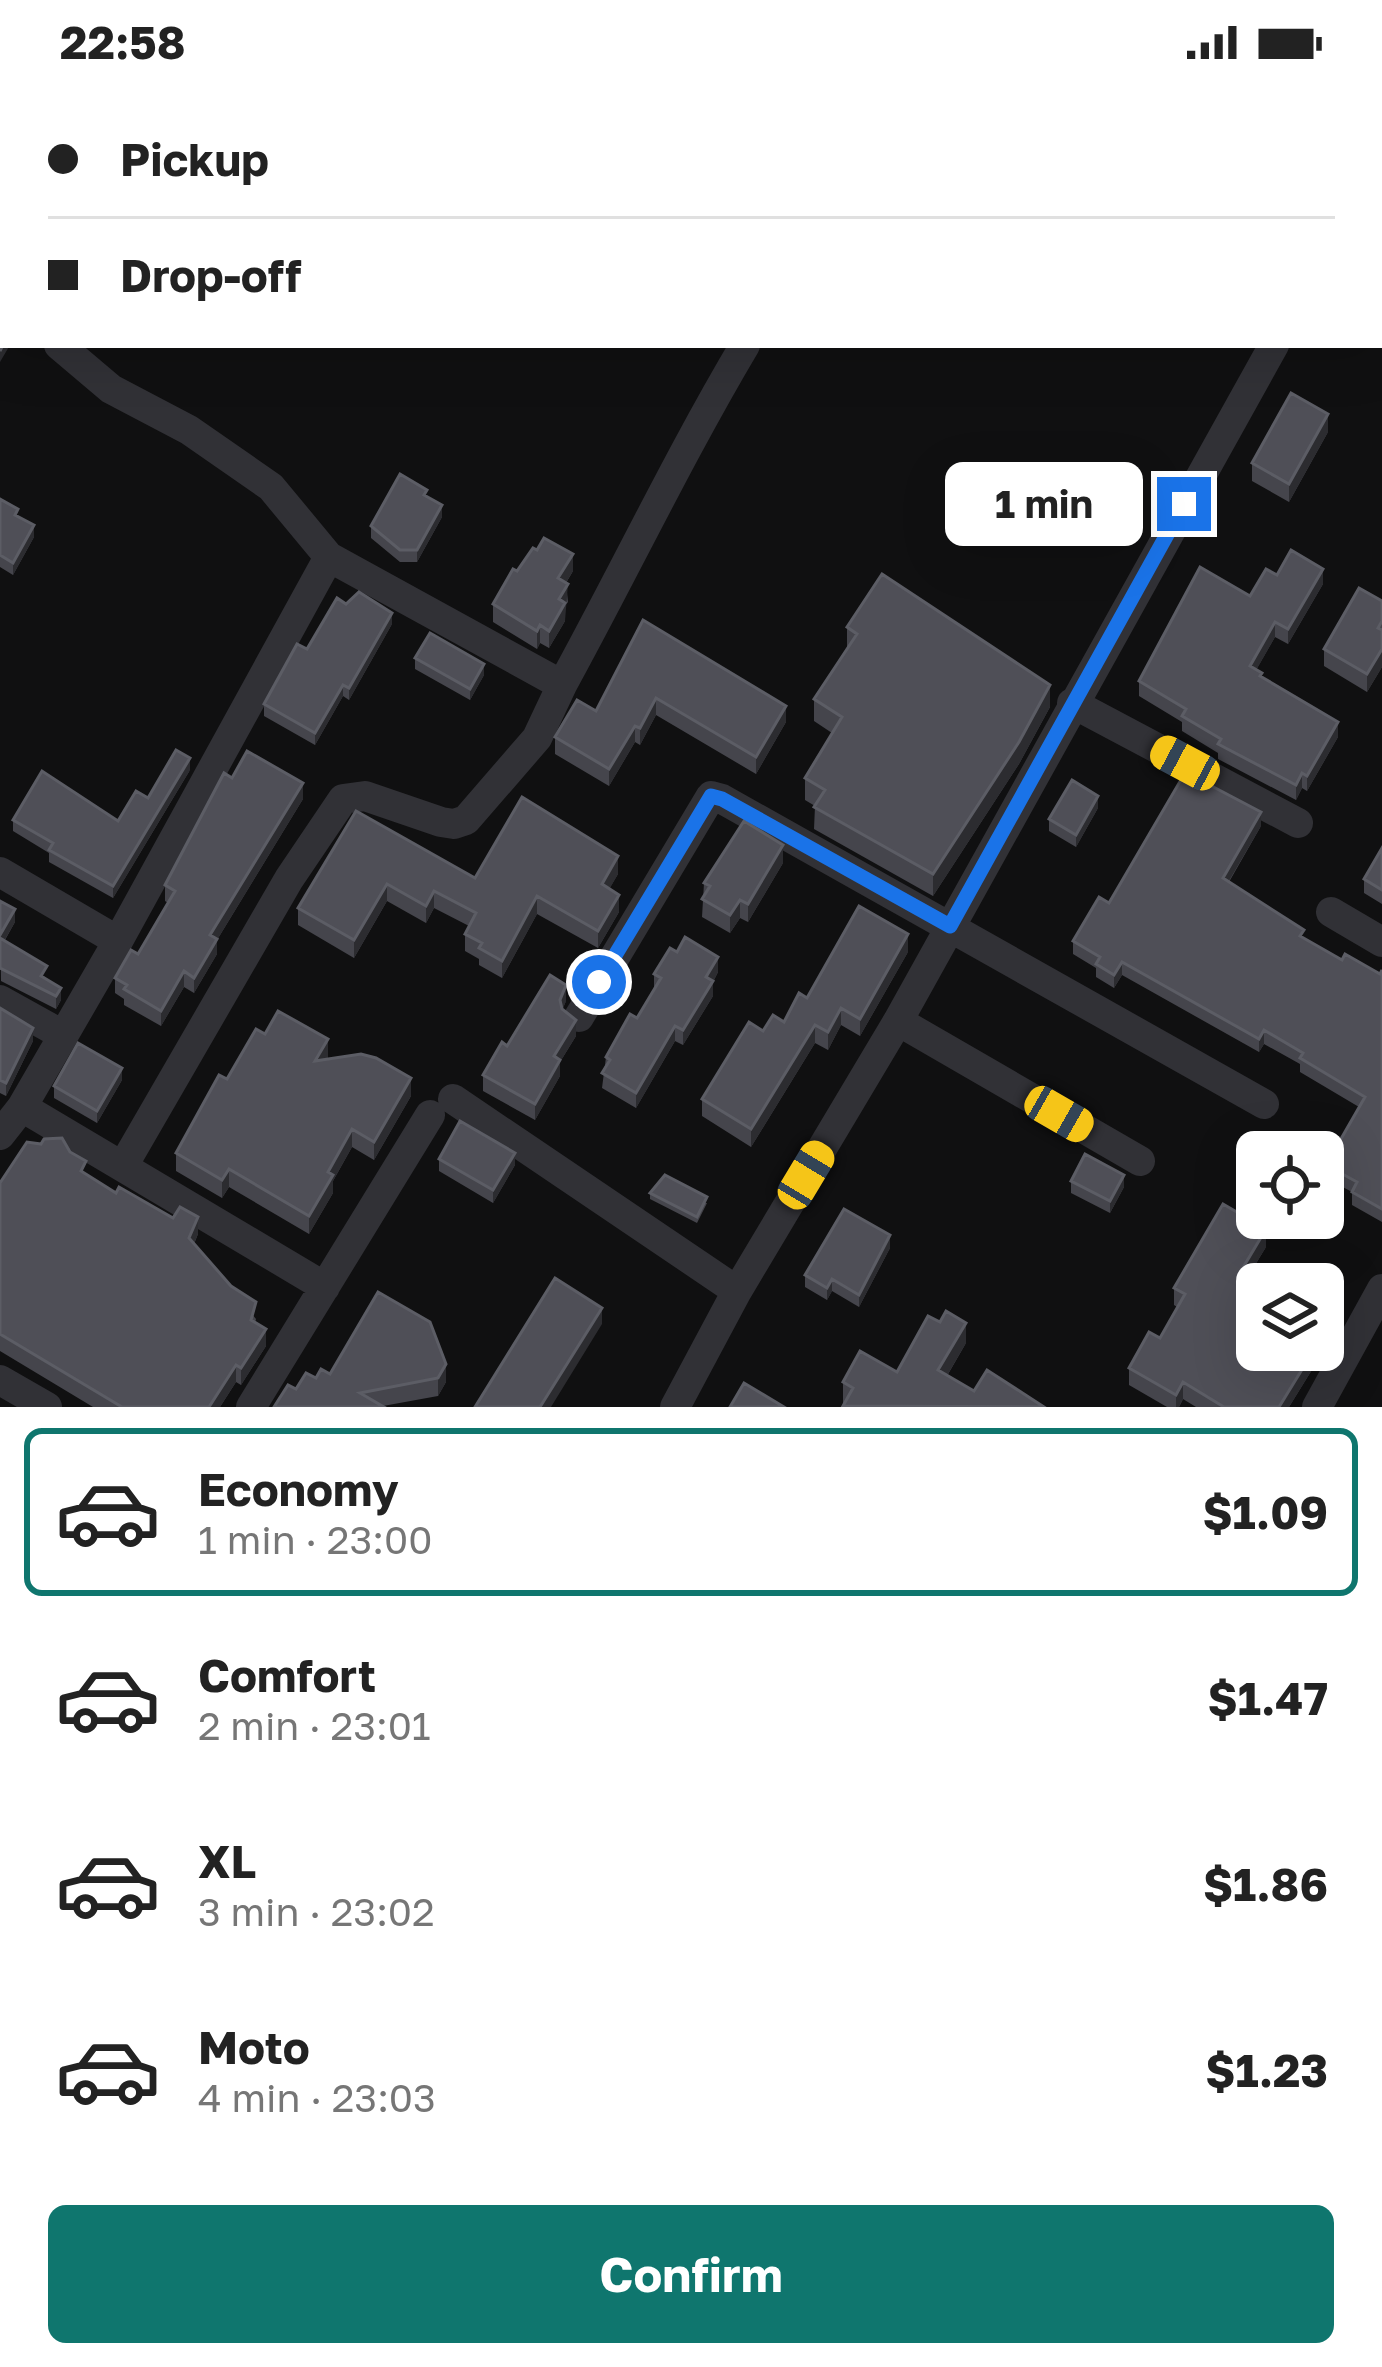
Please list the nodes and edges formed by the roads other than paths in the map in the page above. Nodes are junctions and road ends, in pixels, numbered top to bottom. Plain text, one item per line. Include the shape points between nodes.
1 (63, 348) edge
2 (744, 348) edge
3 (1272, 348) edge
4 (329, 557) junction
5 (562, 685) junction
6 (1072, 703) junction
7 (1298, 823) dead end
8 (0, 872) edge
9 (1331, 912) dead end
10 (950, 926) junction
11 (118, 941) junction
12 (1382, 942) edge
13 (0, 1000) edge
14 (579, 1017) edge
15 (898, 1021) junction
16 (62, 1034) junction
17 (1264, 1104) dead end
18 (22, 1107) junction
19 (0, 1135) edge
20 (1140, 1161) dead end
21 (124, 1166) junction
22 (325, 1287) junction
23 (1382, 1289) edge
24 (737, 1291) junction
25 (0, 1380) edge
26 (47, 1407) edge
27 (251, 1407) edge
28 (675, 1407) edge
29 (1317, 1407) edge

1 - 4 street via 111,389 271,487
2 - 5 street
3 - 6 street
4 - 5 street
4 - 11 street
5 - 21 street via 537,738 466,820 441,822 365,796 343,799
6 - 7 street
6 - 10 street
8 - 11 street
9 - 12 street
10 - 14 street via 711,796
10 - 15 street
10 - 17 street
11 - 16 street
13 - 16 street
15 - 20 street
15 - 24 street
16 - 18 street
18 - 19 street
18 - 21 street
21 - 22 street
22 - 24 street via 441,1107
22 - 27 street
23 - 29 street
24 - 28 street
25 - 26 street

